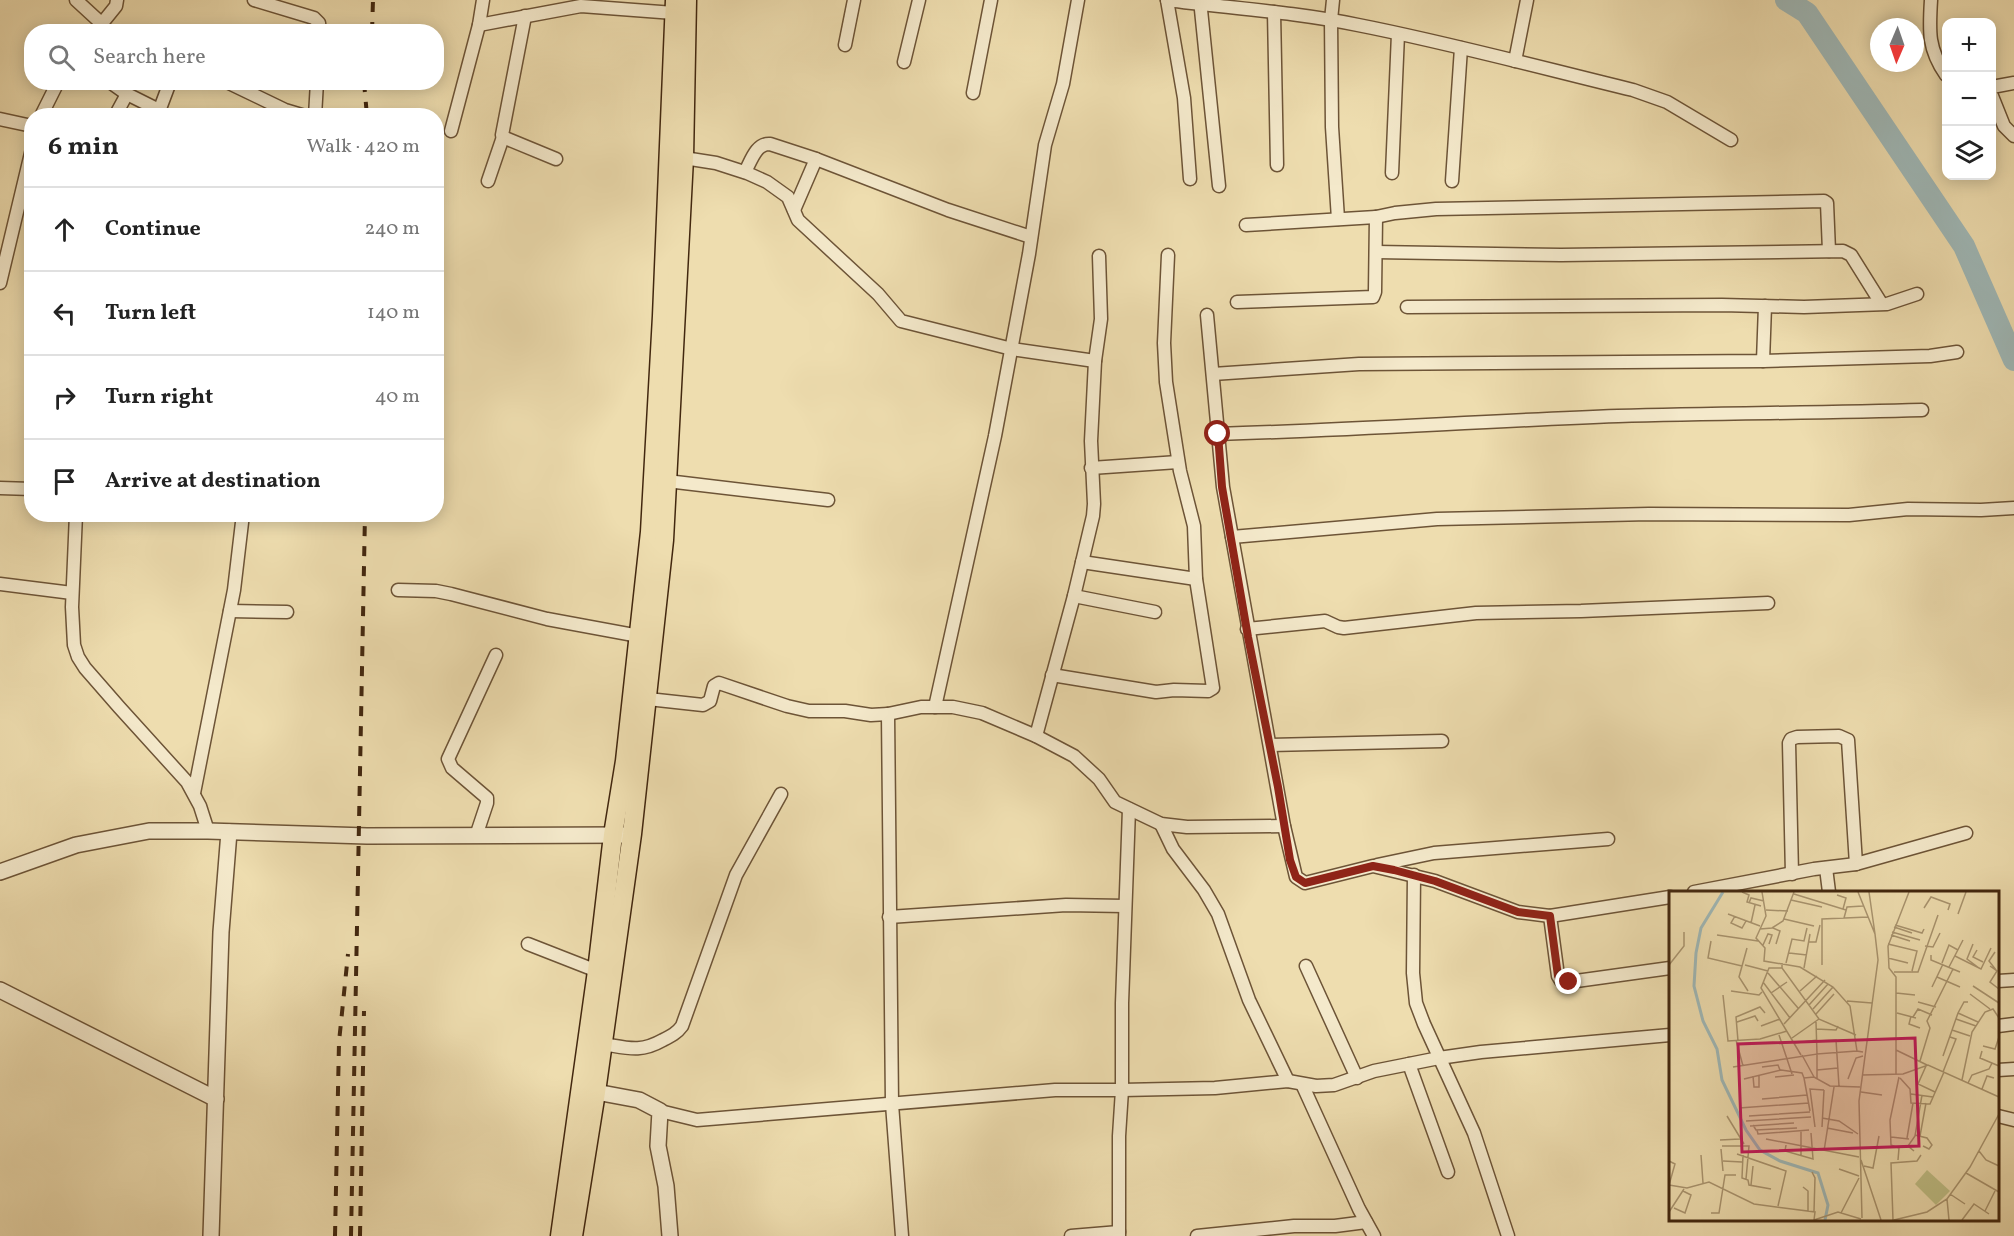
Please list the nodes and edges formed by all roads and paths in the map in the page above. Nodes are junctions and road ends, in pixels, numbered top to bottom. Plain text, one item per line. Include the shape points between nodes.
1 (76, 0) edge
2 (117, 0) edge
3 (254, 0) edge
4 (483, 0) edge
5 (687, 0) edge
6 (854, 0) edge
7 (919, 0) edge
8 (991, 0) edge
9 (1078, 0) edge
10 (1167, 0) edge
11 (1333, 0) edge
12 (1527, 0) edge
13 (1931, 0) edge
14 (1200, 2) edge
15 (674, 7) edge
16 (1274, 12) junction
17 (525, 16) junction
18 (1331, 20) junction
19 (96, 24) edge
20 (101, 24) edge
21 (319, 24) edge
22 (479, 25) junction
23 (1398, 34) junction
24 (845, 45) dead end
25 (1461, 48) junction
26 (1515, 61) junction
27 (904, 62) dead end
28 (1945, 72) edge
29 (2014, 83) edge
30 (1996, 86) edge
31 (54, 90) edge
32 (121, 90) edge
33 (167, 90) edge
34 (243, 90) edge
35 (317, 90) edge
36 (973, 93) dead end
37 (127, 94) junction
38 (1996, 106) edge
39 (45, 108) edge
40 (119, 108) edge
41 (155, 108) edge
42 (158, 108) edge
43 (282, 108) edge
44 (315, 108) edge
45 (0, 119) edge
46 (24, 124) edge
47 (451, 131) dead end
48 (2014, 136) edge
49 (503, 137) junction
50 (1731, 140) dead end
51 (684, 158) junction
52 (556, 159) dead end
53 (816, 159) junction
54 (1277, 165) dead end
55 (745, 172) junction
56 (1392, 173) dead end
57 (1190, 179) dead end
58 (488, 181) dead end
59 (1452, 181) dead end
60 (24, 182) edge
61 (1219, 186) dead end
62 (794, 210) junction
63 (1376, 217) junction
64 (1338, 219) junction
65 (1246, 225) dead end
66 (1031, 237) junction
67 (1829, 251) junction
68 (1376, 252) junction
69 (1168, 255) dead end
70 (1099, 256) dead end
71 (0, 283) edge
72 (1917, 294) dead end
73 (1237, 302) dead end
74 (1881, 303) junction
75 (1407, 306) dead end
76 (1765, 306) junction
77 (1207, 315) dead end
78 (1012, 349) junction
79 (1957, 352) dead end
80 (1095, 361) junction
81 (1763, 362) junction
82 (1213, 374) junction
83 (1922, 410) dead end
84 (1218, 434) junction
85 (1178, 462) junction
86 (1091, 468) junction
87 (667, 481) junction
88 (0, 489) edge
89 (24, 489) edge
90 (828, 500) dead end
91 (2014, 508) edge
92 (76, 522) edge
93 (242, 522) edge
94 (1232, 537) junction
95 (1082, 562) junction
96 (1196, 579) junction
97 (0, 584) edge
98 (398, 590) dead end
99 (72, 593) junction
100 (1074, 596) junction
101 (1768, 603) dead end
102 (230, 611) junction
103 (287, 612) dead end
104 (1155, 612) dead end
105 (1247, 629) junction
106 (639, 636) junction
107 (496, 655) dead end
108 (1052, 675) junction
109 (648, 699) junction
110 (935, 707) junction
111 (888, 714) junction
112 (1036, 736) junction
113 (1442, 741) dead end
114 (1270, 745) junction
115 (194, 793) junction
116 (781, 794) dead end
117 (1129, 809) junction
118 (1161, 824) junction
119 (1284, 826) junction
120 (208, 831) junction
121 (229, 832) junction
122 (1966, 833) dead end
123 (632, 834) junction
124 (613, 835) junction
125 (476, 836) junction
126 (1608, 839) dead end
127 (1856, 864) junction
128 (1373, 866) junction
129 (1826, 868) junction
130 (0, 872) edge
131 (1792, 874) junction
132 (1414, 876) junction
133 (1699, 891) edge
134 (1829, 891) edge
135 (1669, 897) edge
136 (1125, 906) junction
137 (1550, 916) junction
138 (890, 917) junction
139 (528, 944) dead end
140 (1306, 966) dead end
141 (1669, 968) edge
142 (597, 971) junction
143 (2014, 980) edge
144 (1999, 981) edge
145 (0, 990) edge
146 (2014, 1024) edge
147 (1999, 1026) edge
148 (1669, 1035) edge
149 (603, 1044) junction
150 (1439, 1058) junction
151 (1409, 1064) junction
152 (2014, 1069) edge
153 (1999, 1070) edge
154 (1357, 1078) junction
155 (1288, 1081) junction
156 (1302, 1084) junction
157 (1122, 1090) junction
158 (596, 1092) junction
159 (216, 1099) junction
160 (892, 1104) junction
161 (660, 1111) junction
162 (1999, 1116) edge
163 (2014, 1120) edge
164 (1448, 1172) dead end
165 (1366, 1222) junction
166 (1119, 1234) edge
167 (211, 1236) edge
168 (560, 1236) edge
169 (573, 1236) edge
170 (670, 1236) edge
171 (902, 1236) edge
172 (1071, 1236) edge
173 (1197, 1236) edge
174 (1374, 1236) edge
175 (1508, 1236) edge

1 - 19 street
2 - 20 street
3 - 21 street via 314,18
4 - 22 street
5 - 51 main road
6 - 24 street
7 - 27 street
8 - 36 street
9 - 66 street via 1063,84 1045,145
10 - 14 street
10 - 57 street via 1184,98
11 - 18 street
12 - 26 street
13 - 28 street via 1931,47
14 - 16 street
14 - 61 street
15 - 17 street via 581,6
15 - 106 main road via 650,532
16 - 18 street
16 - 54 street
17 - 22 street
17 - 49 street
18 - 23 street
18 - 64 street
22 - 47 street
23 - 25 street
23 - 56 street
25 - 26 street
25 - 59 street
26 - 50 street via 1651,95
29 - 30 street
31 - 39 street
32 - 37 street
33 - 42 street
34 - 43 street
35 - 44 street
37 - 40 street
37 - 41 street
38 - 48 street via 2004,126
45 - 46 street
49 - 52 street
49 - 58 street
51 - 55 street
51 - 87 main road
53 - 55 street via 763,144
53 - 62 street
53 - 66 street
55 - 62 street via 788,197
60 - 71 street
62 - 78 street via 803,226 902,321
63 - 64 street
63 - 67 street via 1436,209 1824,201
63 - 68 street
64 - 65 street
66 - 78 street
67 - 68 street via 1561,255
67 - 74 street via 1849,253
68 - 73 street via 1373,297
69 - 85 street via 1165,367
70 - 80 street via 1101,319
72 - 74 street
74 - 76 street
75 - 76 street
76 - 81 street
77 - 82 street
78 - 80 street
78 - 110 street
79 - 81 street
80 - 86 street
81 - 82 street via 1359,364
82 - 84 street
83 - 84 street via 1621,416
84 - 94 street via 1222,487
85 - 86 street
85 - 96 street via 1194,526
86 - 95 street via 1094,504
87 - 90 street
87 - 109 main road
88 - 89 street
91 - 94 street via 1908,509 1849,515 1437,519
92 - 99 street
93 - 102 street
94 - 105 street
95 - 96 street
95 - 100 street
96 - 108 street via 1211,690 1156,692
97 - 99 street
98 - 106 street via 451,594 547,619
99 - 115 street via 78,657
100 - 104 street
100 - 108 street
101 - 105 street via 1476,613 1341,628 1325,621
102 - 103 street
102 - 115 street
105 - 114 street
106 - 124 main road
107 - 125 street via 448,759 452,768 487,798
108 - 112 street
109 - 111 street via 703,705 719,682 809,711
109 - 123 main road
110 - 111 street
110 - 112 street via 982,713
111 - 138 street
112 - 117 street via 1074,756 1099,779 1115,802
113 - 114 street
114 - 119 street
115 - 120 street
116 - 149 street via 736,874 682,1026 647,1048
117 - 118 street
117 - 136 street
118 - 119 street
118 - 155 street via 1173,849 1218,914 1249,1000
119 - 128 street via 1296,877 1305,883
120 - 121 street
120 - 130 street via 149,831 76,845
121 - 125 street
121 - 159 street via 221,932
122 - 127 street
123 - 124 street
123 - 149 main road
124 - 125 street
124 - 142 main road
126 - 128 street via 1434,853
127 - 129 street
127 - 131 street via 1848,740 1839,736 1797,737 1790,744
128 - 132 street
129 - 131 street
129 - 134 street
131 - 133 street
132 - 137 street via 1518,912
132 - 150 street via 1414,991
135 - 137 street
136 - 138 street via 1066,905
136 - 157 street
137 - 141 street via 1561,981
138 - 160 street
139 - 142 street
140 - 154 street
142 - 168 main road
143 - 144 street
145 - 159 street
146 - 147 street
148 - 150 street
149 - 158 main road
150 - 151 street
150 - 175 street via 1474,1132
151 - 154 street
151 - 164 street
152 - 153 street
154 - 156 street via 1334,1085
155 - 156 street
155 - 157 street via 1215,1088
156 - 165 street
157 - 160 street via 1055,1090
157 - 166 street
158 - 161 street via 639,1100
158 - 169 main road
159 - 167 street
160 - 161 street via 698,1120
160 - 171 street
161 - 170 street via 658,1146
162 - 163 street
165 - 173 street
165 - 174 street
166 - 172 street

